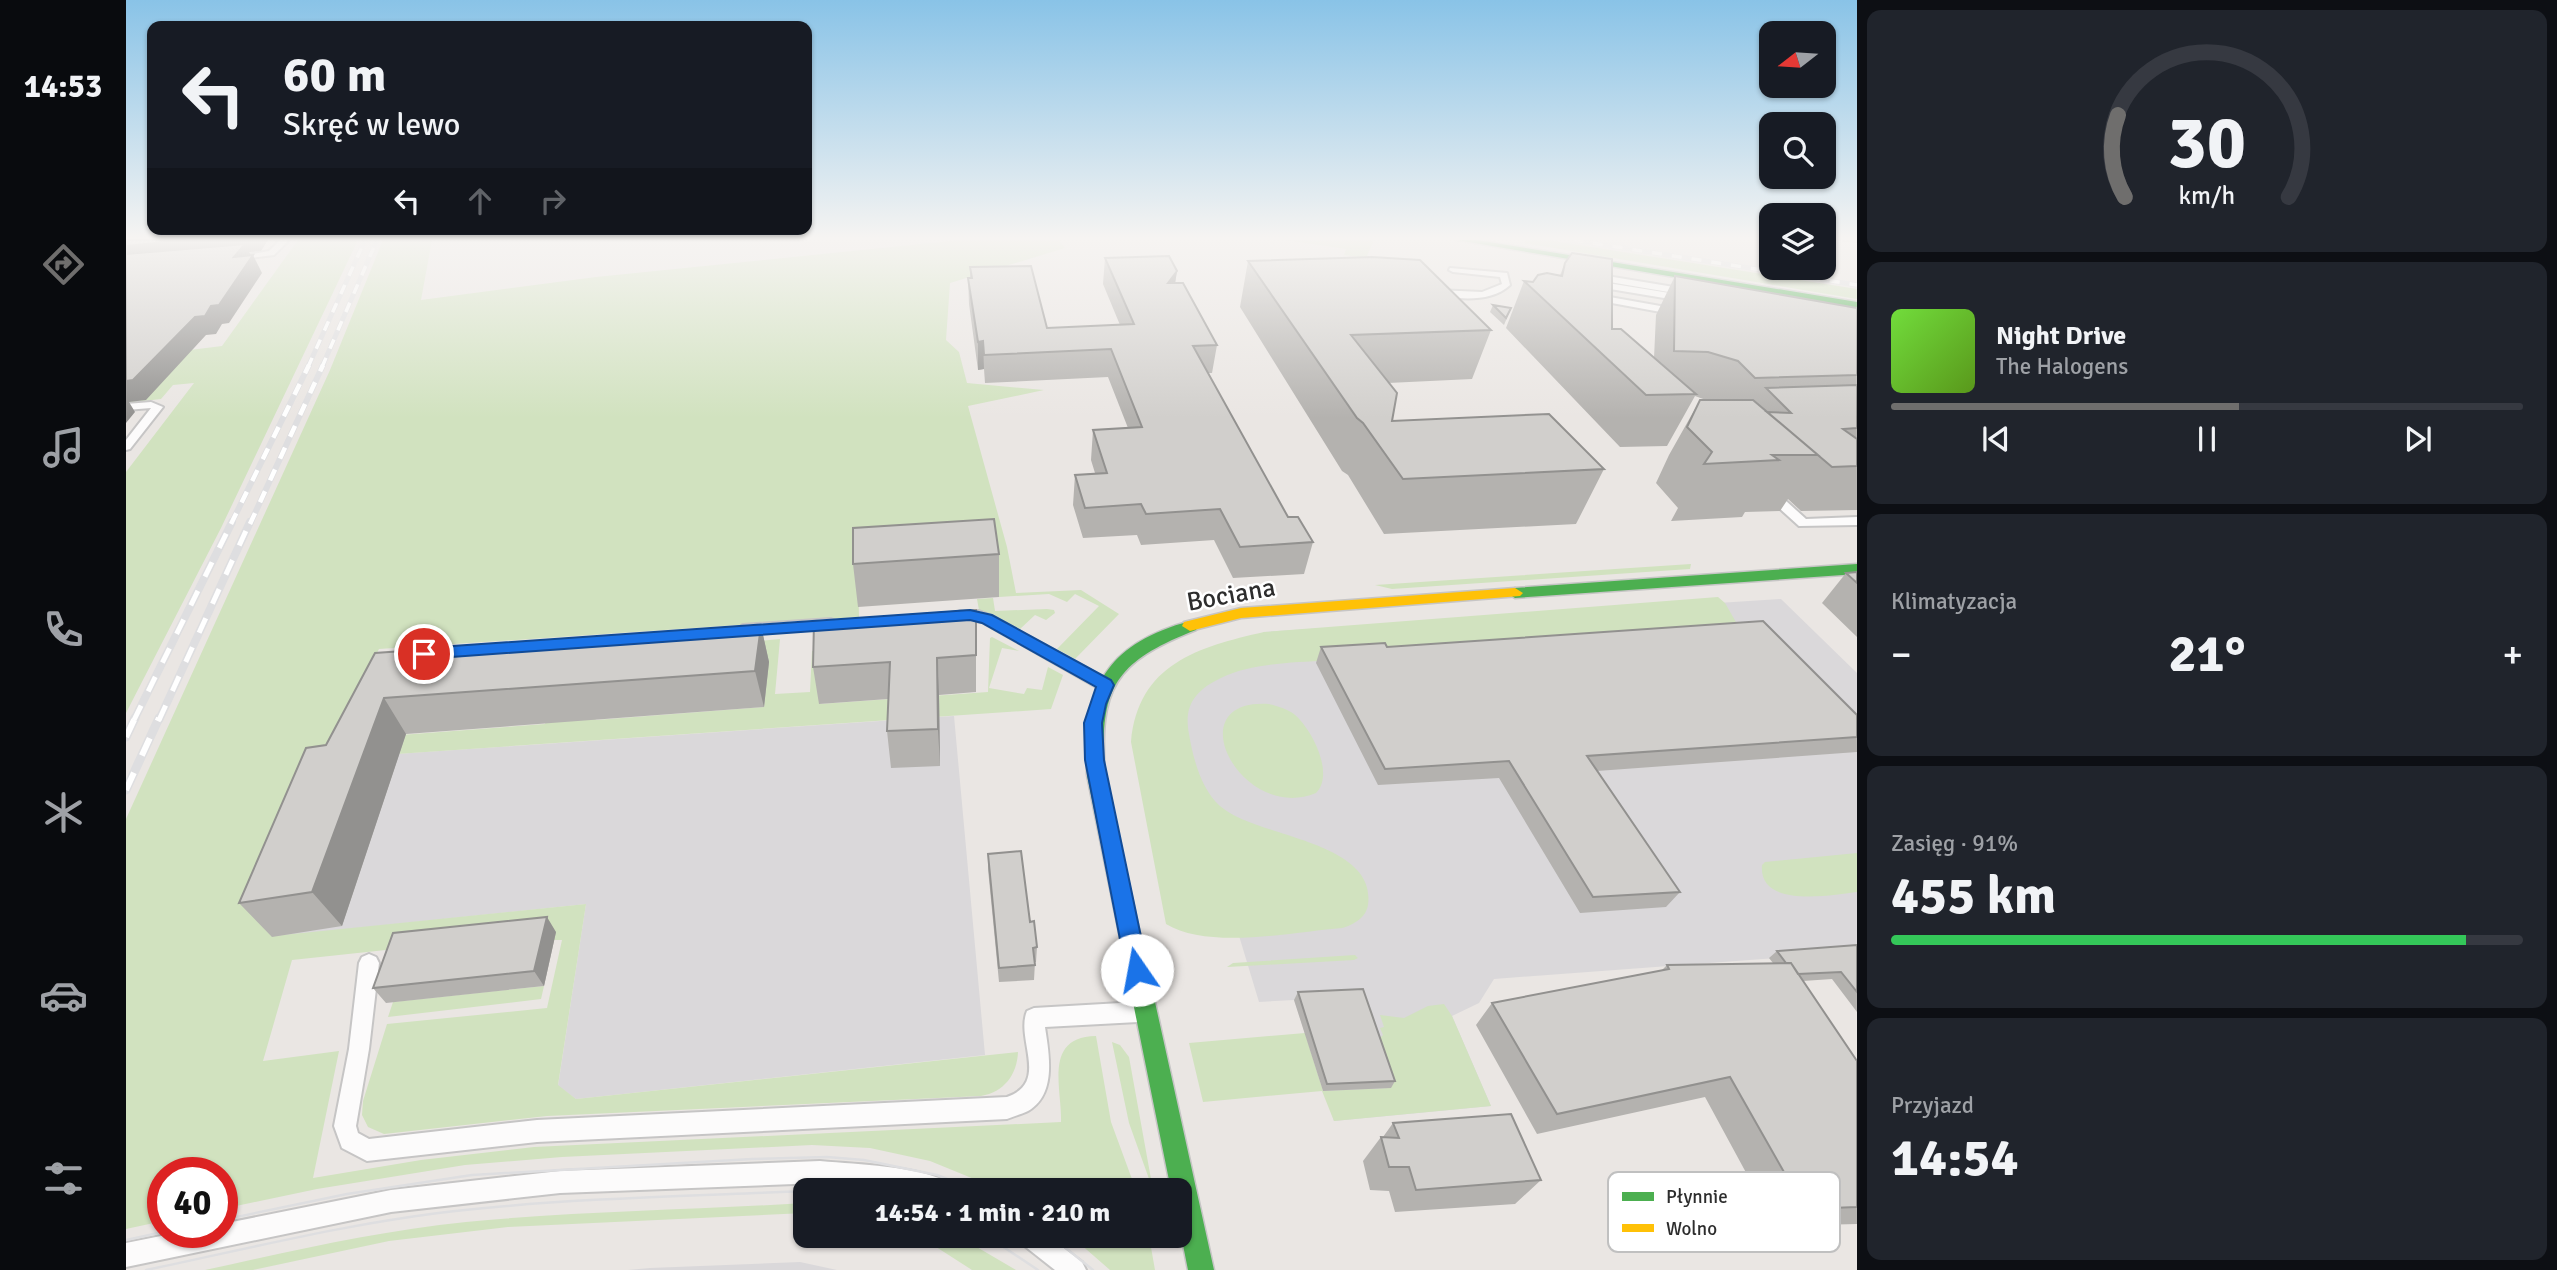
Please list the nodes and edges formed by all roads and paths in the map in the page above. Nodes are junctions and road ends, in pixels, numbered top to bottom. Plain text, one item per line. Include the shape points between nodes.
1 (1598, 299) edge
2 (1804, 299) edge
3 (1857, 305) edge
4 (1688, 314) edge
5 (126, 407) edge
6 (126, 447) edge
7 (1763, 487) edge
8 (1857, 521) edge
9 (1857, 569) edge
10 (944, 617) edge
11 (850, 623) edge
12 (728, 632) edge
13 (1105, 685) junction
14 (369, 963) dead end
15 (1146, 1011) junction
16 (886, 1178) edge
17 (1046, 1248) edge
18 (126, 1255) edge
19 (1074, 1270) edge
20 (1202, 1270) edge

1 - 4 lane
2 - 3 street
5 - 6 lane via 158,407
7 - 8 lane via 1803,523
9 - 13 street, Bociana via 1241,613 1189,625 1144,646 1129,656
10 - 13 lane via 987,619
11 - 12 lane
13 - 15 street, Bociana via 1093,723 1096,775
14 - 15 lane via 345,1126 350,1140 367,1150 537,1131 1007,1108 1031,1097 1037,1086 1040,1071 1034,1018
15 - 20 street, Bociana
16 - 18 lane via 821,1172 560,1182 391,1200
17 - 19 lane

